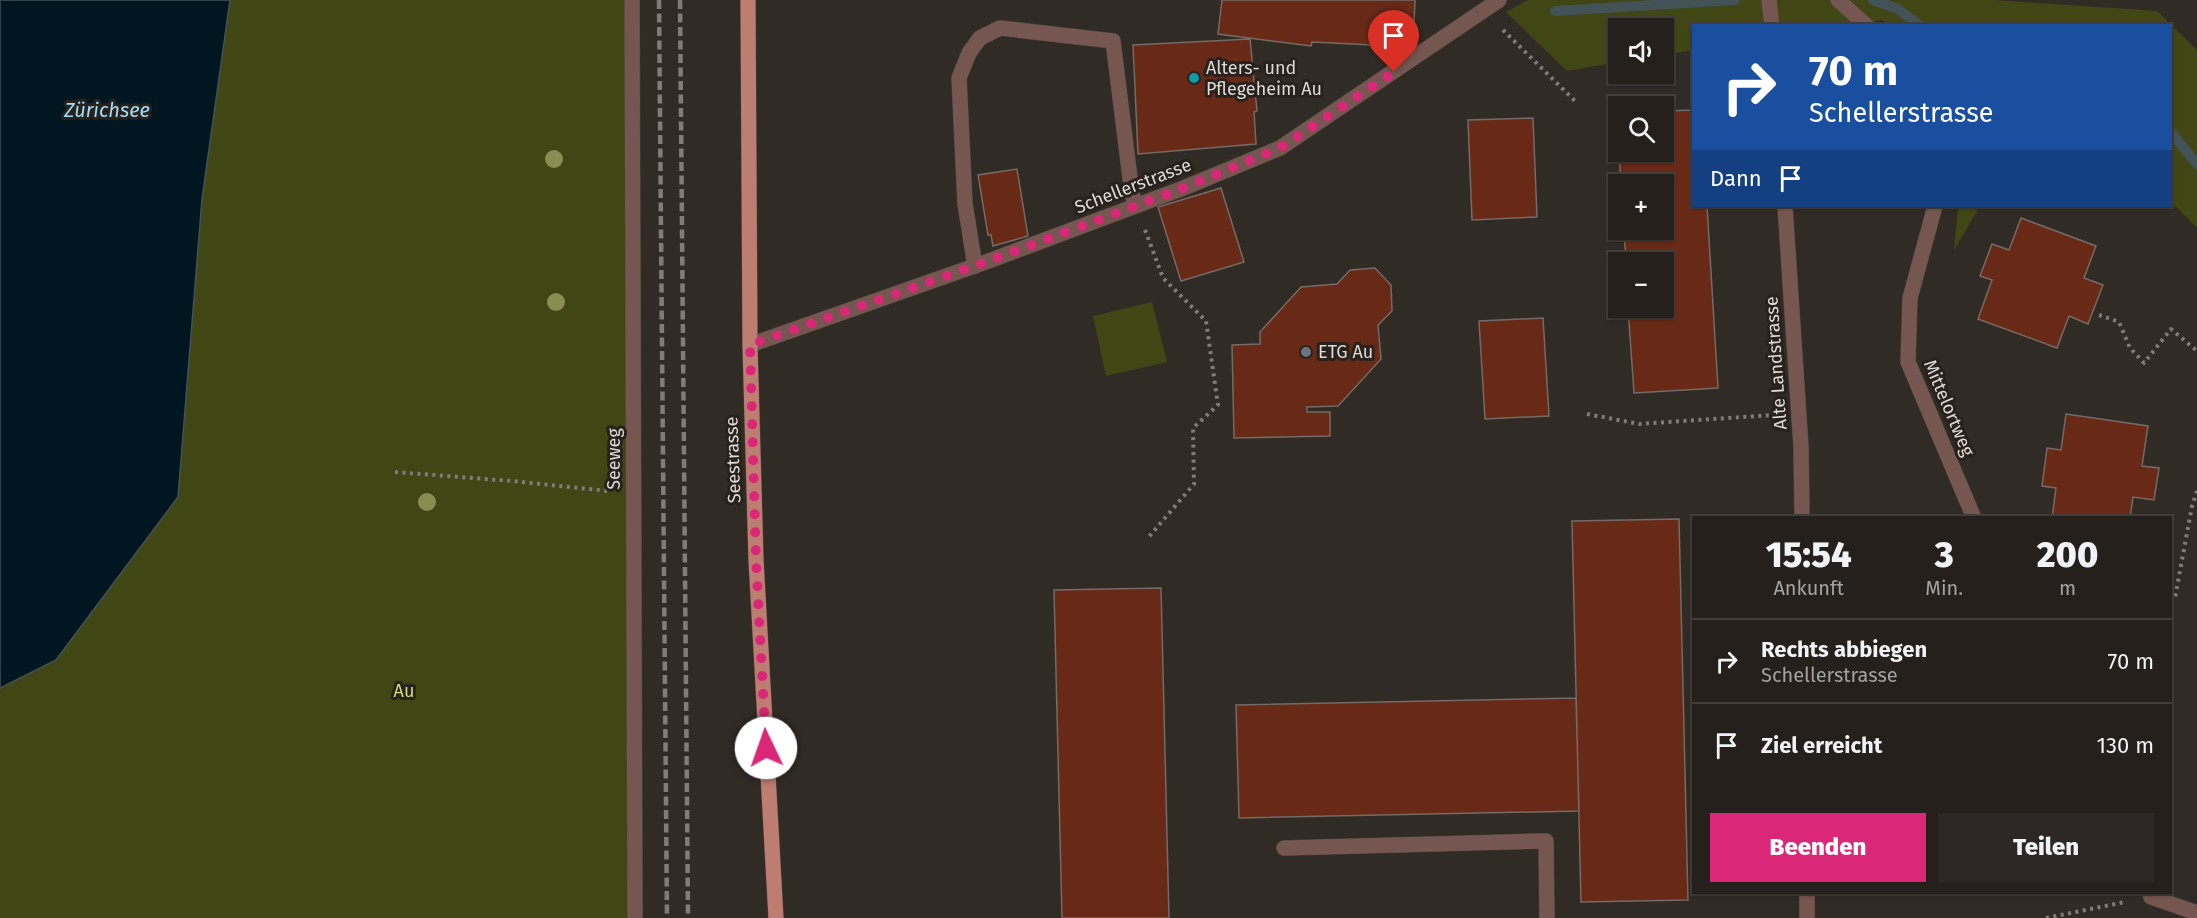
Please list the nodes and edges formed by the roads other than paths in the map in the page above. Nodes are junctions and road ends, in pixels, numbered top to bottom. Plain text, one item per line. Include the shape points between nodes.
1 (632, 0) edge
2 (748, 0) edge
3 (1498, 0) edge
4 (1769, 0) edge
5 (1838, 0) edge
6 (1772, 24) edge
7 (1865, 24) edge
8 (1136, 206) junction
9 (1785, 207) edge
10 (1935, 207) edge
11 (975, 266) junction
12 (750, 345) junction
13 (1802, 516) edge
14 (1973, 516) edge
15 (1284, 848) dead end
16 (1807, 894) edge
17 (2150, 895) edge
18 (2197, 913) edge
19 (635, 918) edge
20 (776, 918) edge
21 (1547, 918) edge
22 (1807, 918) edge

1 - 19 street, Seeweg
2 - 12 main road, Seestrasse
3 - 8 street, Schellerstrasse via 1280,148
4 - 6 street
5 - 7 street
8 - 11 street, Schellerstrasse
8 - 11 street via 1113,41 1000,28 980,38 959,78 965,204
9 - 13 street, Alte Landstrasse
10 - 14 street, Mittelortweg via 1910,298 1908,362
11 - 12 street, Schellerstrasse
12 - 20 main road, Seestrasse via 756,560
15 - 21 street via 1546,841
16 - 22 street
17 - 18 street

